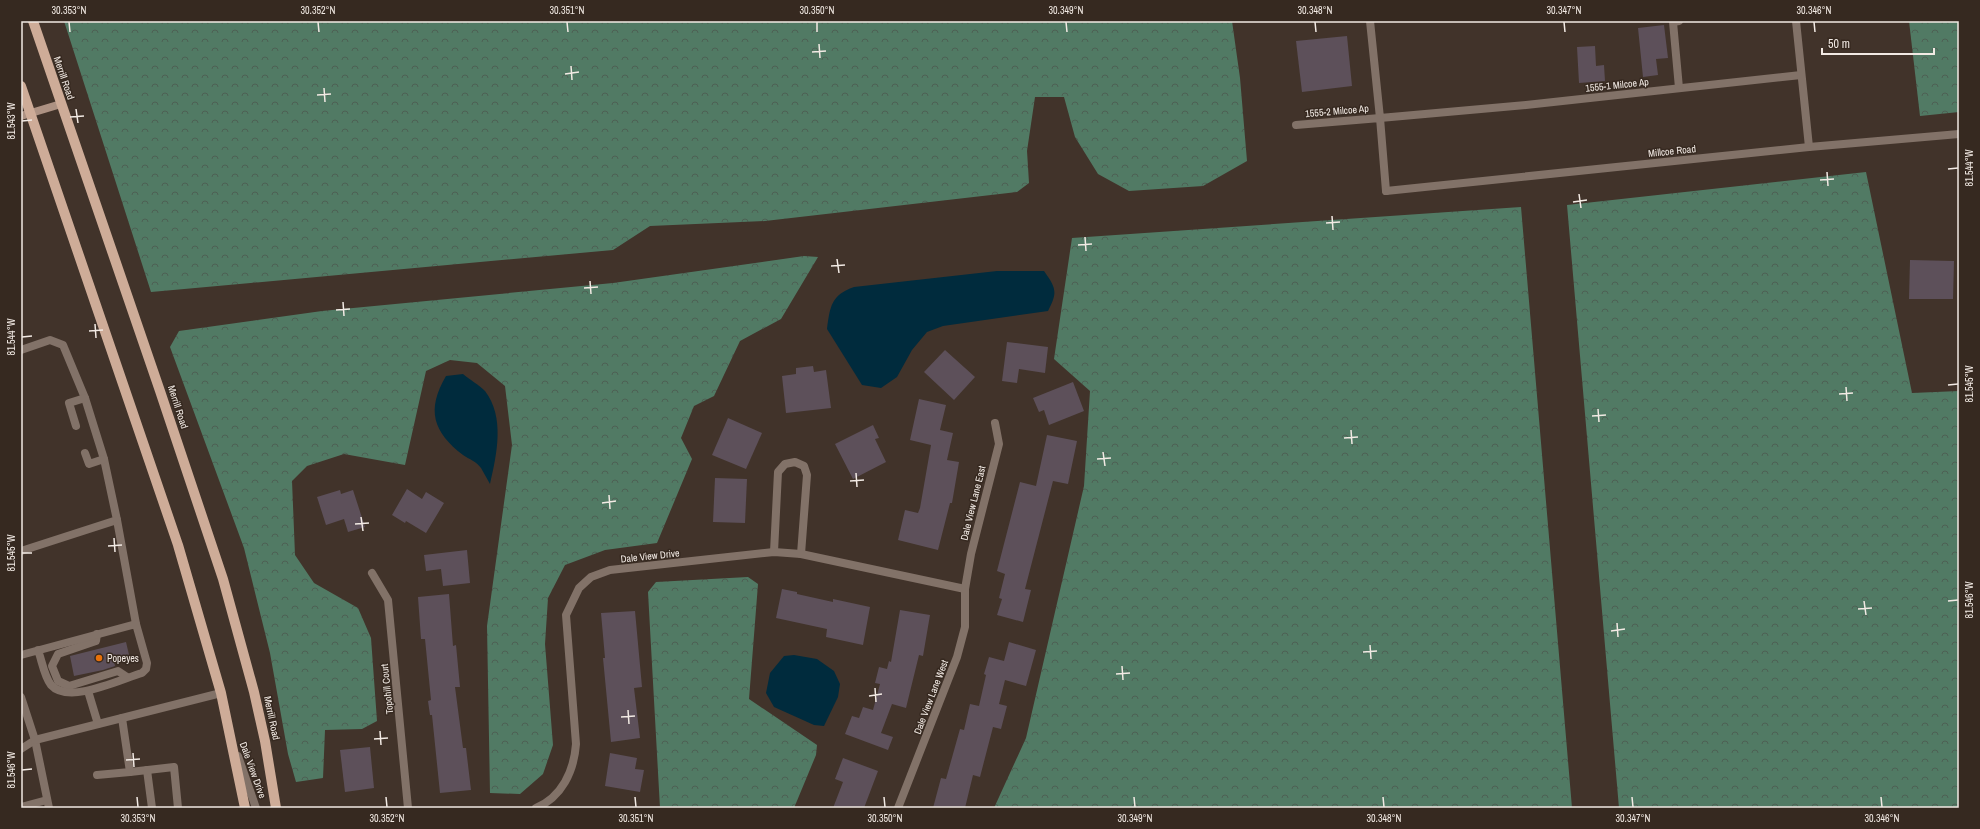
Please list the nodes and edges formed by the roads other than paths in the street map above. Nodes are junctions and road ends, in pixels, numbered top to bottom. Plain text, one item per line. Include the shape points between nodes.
1 (32, 21) edge
2 (1370, 21) edge
3 (1679, 21) edge
4 (1796, 21) edge
5 (1801, 75) junction
6 (21, 86) edge
7 (1679, 88) junction
8 (61, 104) junction
9 (26, 114) edge
10 (1380, 118) junction
11 (1296, 125) dead end
12 (1959, 134) edge
13 (1809, 147) junction
14 (21, 350) edge
15 (85, 398) junction
16 (995, 423) dead end
17 (76, 426) dead end
18 (85, 453) dead end
19 (104, 459) junction
20 (117, 520) junction
21 (21, 552) edge
22 (774, 552) junction
23 (801, 554) junction
24 (372, 573) dead end
25 (965, 589) junction
26 (136, 624) junction
27 (97, 634) junction
28 (38, 650) junction
29 (21, 655) edge
30 (127, 677) junction
31 (88, 691) junction
32 (221, 693) junction
33 (21, 697) edge
34 (122, 718) junction
35 (98, 724) junction
36 (232, 738) junction
37 (35, 740) junction
38 (21, 749) edge
39 (148, 770) junction
40 (130, 772) junction
41 (97, 775) dead end
42 (48, 804) edge
43 (21, 807) edge
44 (152, 808) edge
45 (178, 808) edge
46 (245, 808) edge
47 (256, 808) edge
48 (276, 808) edge
49 (408, 808) edge
50 (536, 808) edge
51 (898, 808) edge

1 - 8 main road, Merrill Road
2 - 10 street
3 - 7 street via 1673,22
4 - 5 street
5 - 7 street, 1555-1 Milcoe Ap
5 - 13 street
6 - 9 main road
7 - 10 street, 1555-1 Milcoe Ap
8 - 9 street
8 - 48 main road, Merrill Road via 222,579 254,692
9 - 32 main road via 178,545
10 - 11 street, 1555-2 Milcoe Ap
10 - 13 street, Millcoe Road via 1386,191
12 - 13 street, Millcoe Road
14 - 15 street via 50,340 63,345
15 - 17 street via 69,403
15 - 19 street
16 - 25 street, Dale View Lane East via 999,444 971,554
18 - 19 street via 89,464
19 - 20 street
20 - 21 street
20 - 26 street
22 - 23 street, Dale View Drive
22 - 23 street via 778,472 785,464 795,462 804,466 807,475
22 - 50 street, Dale View Drive via 610,570 591,577 579,588 566,616 575,759 563,787
23 - 25 street, Dale View Drive
24 - 49 street, Topohill Court via 388,600
25 - 51 street, Dale View Lane West via 964,627 957,657
26 - 27 street
26 - 30 street via 147,663 146,669 142,673
27 - 28 street
27 - 30 street via 96,642 58,654 52,666 58,681 69,686 118,671
28 - 29 street
28 - 31 street via 52,685 65,691
30 - 31 street
31 - 35 street
32 - 34 street
32 - 36 main road
33 - 37 street
34 - 35 street
34 - 40 street
35 - 37 street
36 - 46 main road
36 - 47 street, Dale View Drive
37 - 38 street
37 - 42 street
39 - 40 street
39 - 44 street
39 - 45 street via 174,767
40 - 41 street
42 - 43 street

